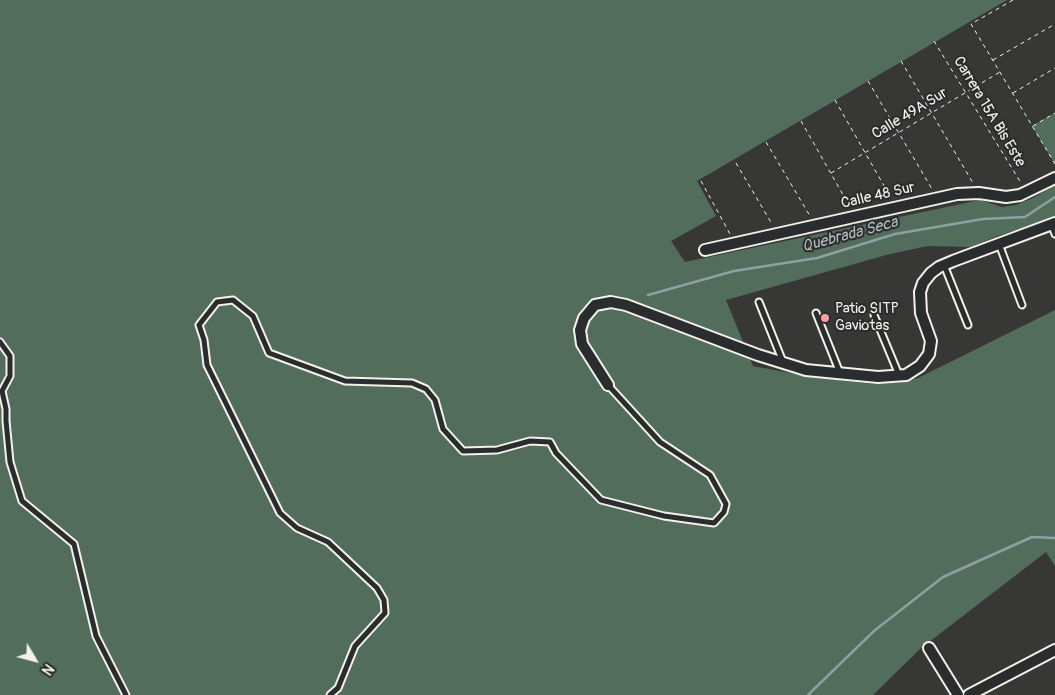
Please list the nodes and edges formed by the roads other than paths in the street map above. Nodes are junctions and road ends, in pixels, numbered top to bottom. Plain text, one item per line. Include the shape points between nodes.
1 (1055, 178) edge
2 (1053, 223) edge
3 (1055, 234) edge
4 (998, 243) junction
5 (705, 250) dead end
6 (944, 264) junction
7 (759, 302) dead end
8 (1022, 304) dead end
9 (816, 314) dead end
10 (874, 314) dead end
11 (968, 325) dead end
12 (0, 342) edge
13 (784, 363) junction
14 (841, 374) junction
15 (899, 375) junction
16 (608, 385) joint
17 (929, 648) dead end
18 (1055, 650) edge
19 (126, 695) edge
20 (330, 695) edge
21 (958, 695) edge
22 (969, 695) edge

1 - 5 street, Calle 48 Sur via 1027,193 1006,197 957,194
2 - 3 lane
2 - 4 street
4 - 6 street
4 - 8 lane
6 - 11 lane
6 - 15 street via 926,278 920,292 921,313 931,341 929,354 920,366 906,375
7 - 13 lane
9 - 14 lane
10 - 15 lane
12 - 19 lane via 10,356 10,376 2,391 10,462 22,502 74,544 96,636
13 - 14 street via 806,370
13 - 16 street via 611,302 595,305 584,318 580,330 582,344
14 - 15 street
16 - 20 lane via 660,442 710,476 726,504 724,512 714,523 664,516 601,500 556,453 550,442 530,441 497,450 463,451 443,428 435,400 426,389 412,383 345,381 269,353 253,316 233,300 217,302 199,325 206,365 280,513 297,528 328,542 377,588 384,600 385,613 355,646 338,688
17 - 21 street
18 - 22 street

